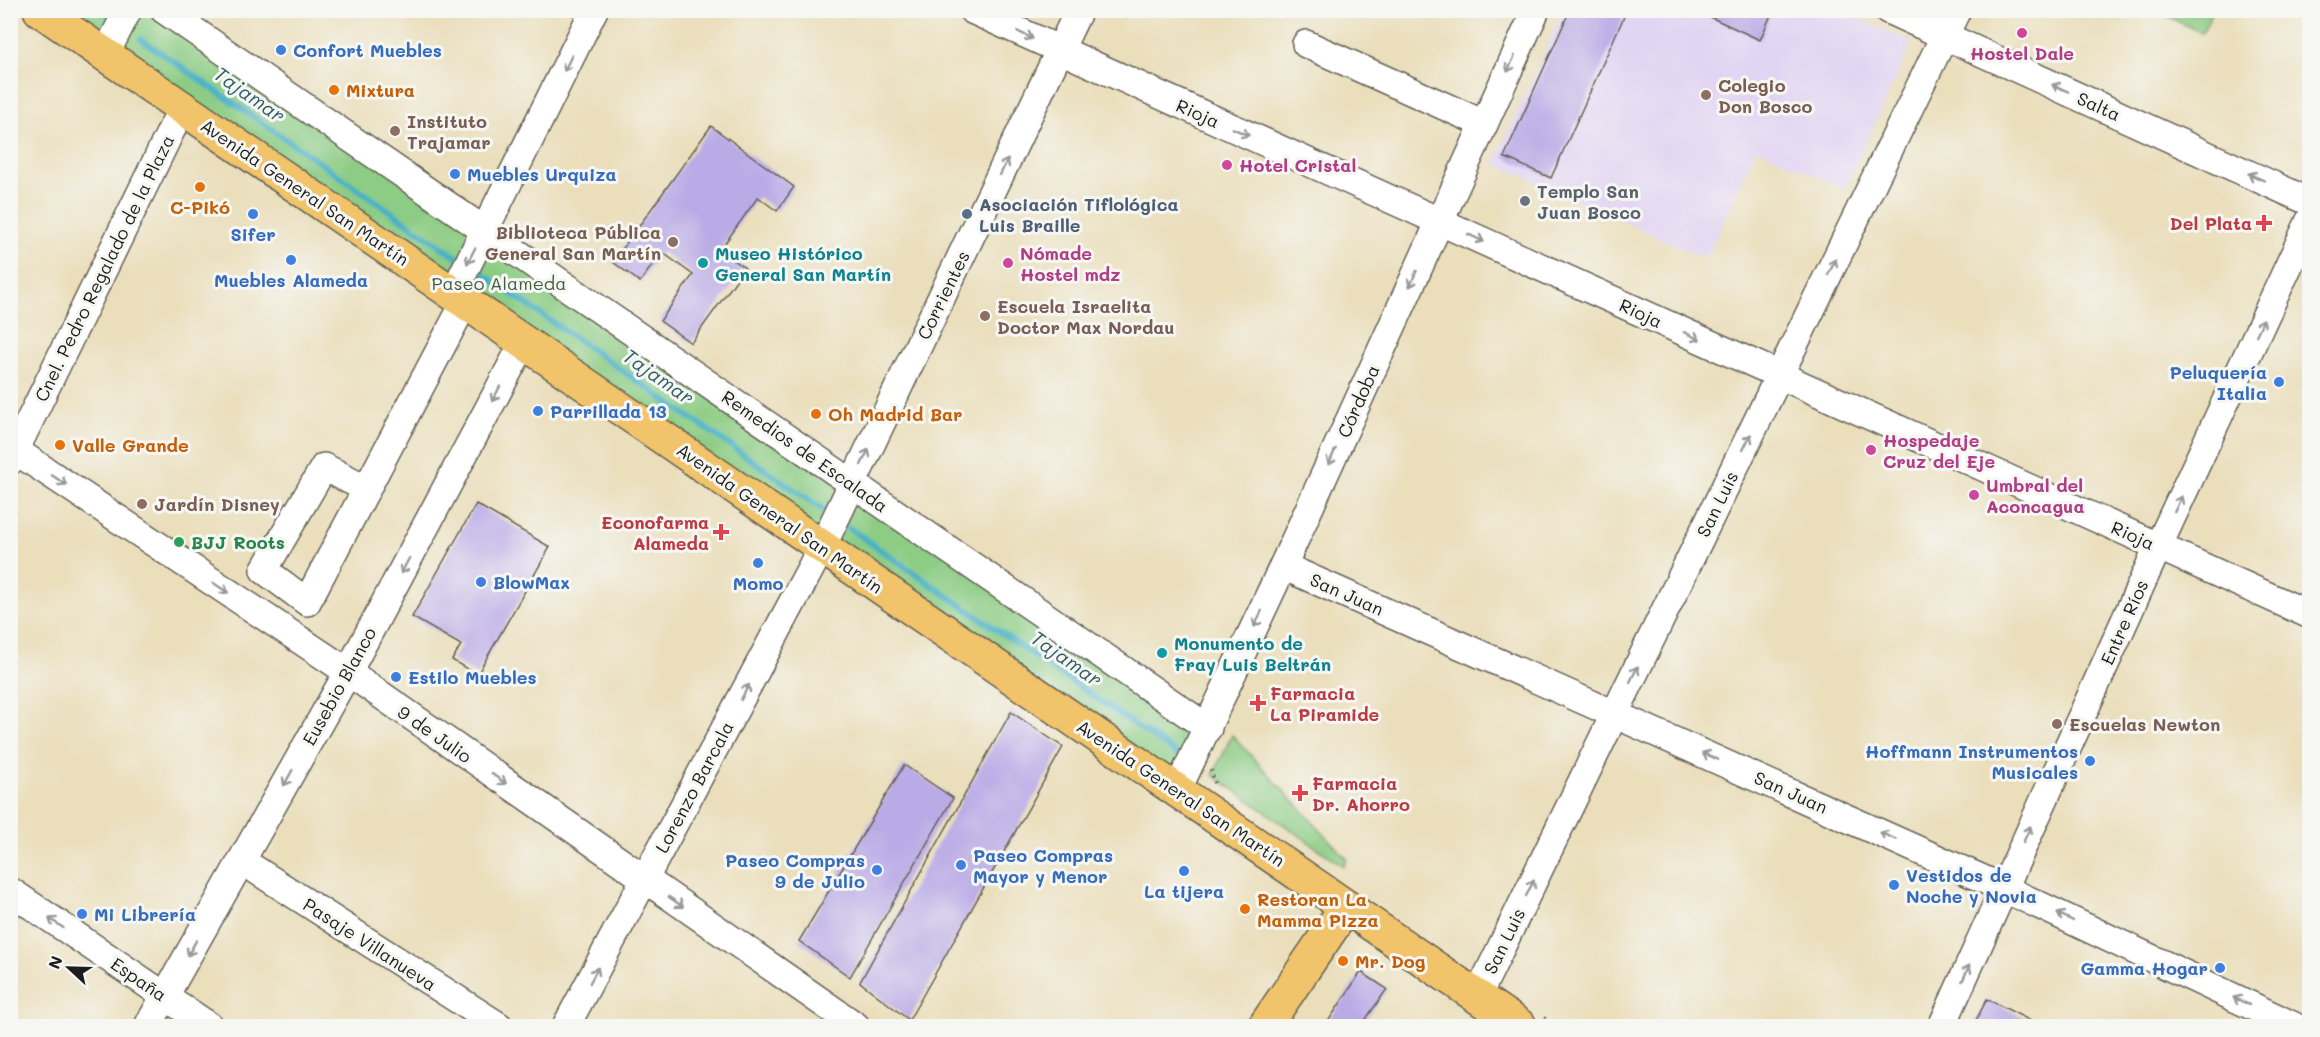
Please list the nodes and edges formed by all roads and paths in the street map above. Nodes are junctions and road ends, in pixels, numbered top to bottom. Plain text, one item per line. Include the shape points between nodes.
1 (40, 10) edge
2 (128, 10) edge
3 (164, 10) edge
4 (594, 10) edge
5 (972, 10) edge
6 (1079, 10) edge
7 (1536, 10) edge
8 (1888, 10) edge
9 (1957, 10) edge
10 (1945, 36) junction
11 (1306, 44) dead end
12 (1060, 51) junction
13 (105, 55) junction
14 (182, 108) junction
15 (1484, 124) junction
16 (2310, 202) edge
17 (2310, 220) edge
18 (1439, 221) junction
19 (485, 230) junction
20 (459, 298) junction
21 (524, 342) junction
22 (1779, 376) junction
23 (12, 453) edge
24 (852, 484) junction
25 (367, 489) junction
26 (822, 547) junction
27 (2158, 547) junction
28 (1283, 566) junction
29 (2310, 615) edge
30 (348, 672) junction
31 (1615, 713) junction
32 (1208, 728) junction
33 (1177, 791) junction
34 (242, 861) junction
35 (644, 881) junction
36 (2003, 888) junction
37 (10, 891) edge
38 (1346, 907) junction
39 (165, 997) junction
40 (1477, 997) junction
41 (148, 1026) edge
42 (209, 1026) edge
43 (499, 1026) edge
44 (566, 1026) edge
45 (856, 1026) edge
46 (1265, 1026) edge
47 (1520, 1026) edge
48 (1942, 1026) edge
49 (2294, 1026) edge

1 - 13 main road, Avenida General San Martín
2 - 13 street
3 - 19 street, Remedios de Escalada
4 -> 19 street
5 -> 12 street, Rioja
6 - 12 street, Corrientes
7 -> 15 street, Córdoba
8 - 10 street, Salta
9 - 10 street, San Luis
16 -> 10 street, Salta
22 -> 10 street, San Luis
11 - 15 street
12 -> 18 street, Rioja
24 -> 12 street, Corrientes
13 - 14 main road, Avenida General San Martín
14 - 20 main road, Avenida General San Martín
14 - 23 street, Cnel. Pedro Regalado de la Plaza
15 - 18 street, Córdoba
27 -> 17 street, Entre Ríos
18 -> 22 street, Rioja
18 -> 28 street, Córdoba
19 -> 20 street
19 - 24 street, Remedios de Escalada
20 - 21 main road, Avenida General San Martín
20 - 25 street
21 - 26 main road, Avenida General San Martín
21 -> 30 street, Eusebio Blanco
22 - 27 street, Rioja
31 -> 22 street, San Luis
23 -> 30 street, 9 de Julio
24 - 26 street, Corrientes
24 - 32 street, Remedios de Escalada
25 - 25 street via 307,602 264,570 324,467
26 - 33 main road, Avenida General San Martín
35 -> 26 street, Lorenzo Barcala
27 - 29 street, Rioja
36 -> 27 street, Entre Ríos
28 - 31 street, San Juan
28 -> 32 street, Córdoba
30 -> 34 street, Eusebio Blanco
30 -> 35 street, 9 de Julio
36 -> 31 street, San Juan
40 -> 31 street, San Luis
32 - 33 street, Córdoba
33 - 38 main road, Avenida General San Martín
34 -> 39 street, Eusebio Blanco
34 - 43 street, Pasaje Villanueva
44 -> 35 street, Lorenzo Barcala
35 -> 45 street, 9 de Julio
48 -> 36 street, Entre Ríos
49 -> 36 street, San Juan
39 -> 37 street, España
38 - 40 main road, Avenida General San Martín
38 - 46 main road
39 - 41 street, Eusebio Blanco
39 - 42 street, España
40 - 47 main road, Avenida General San Martín

